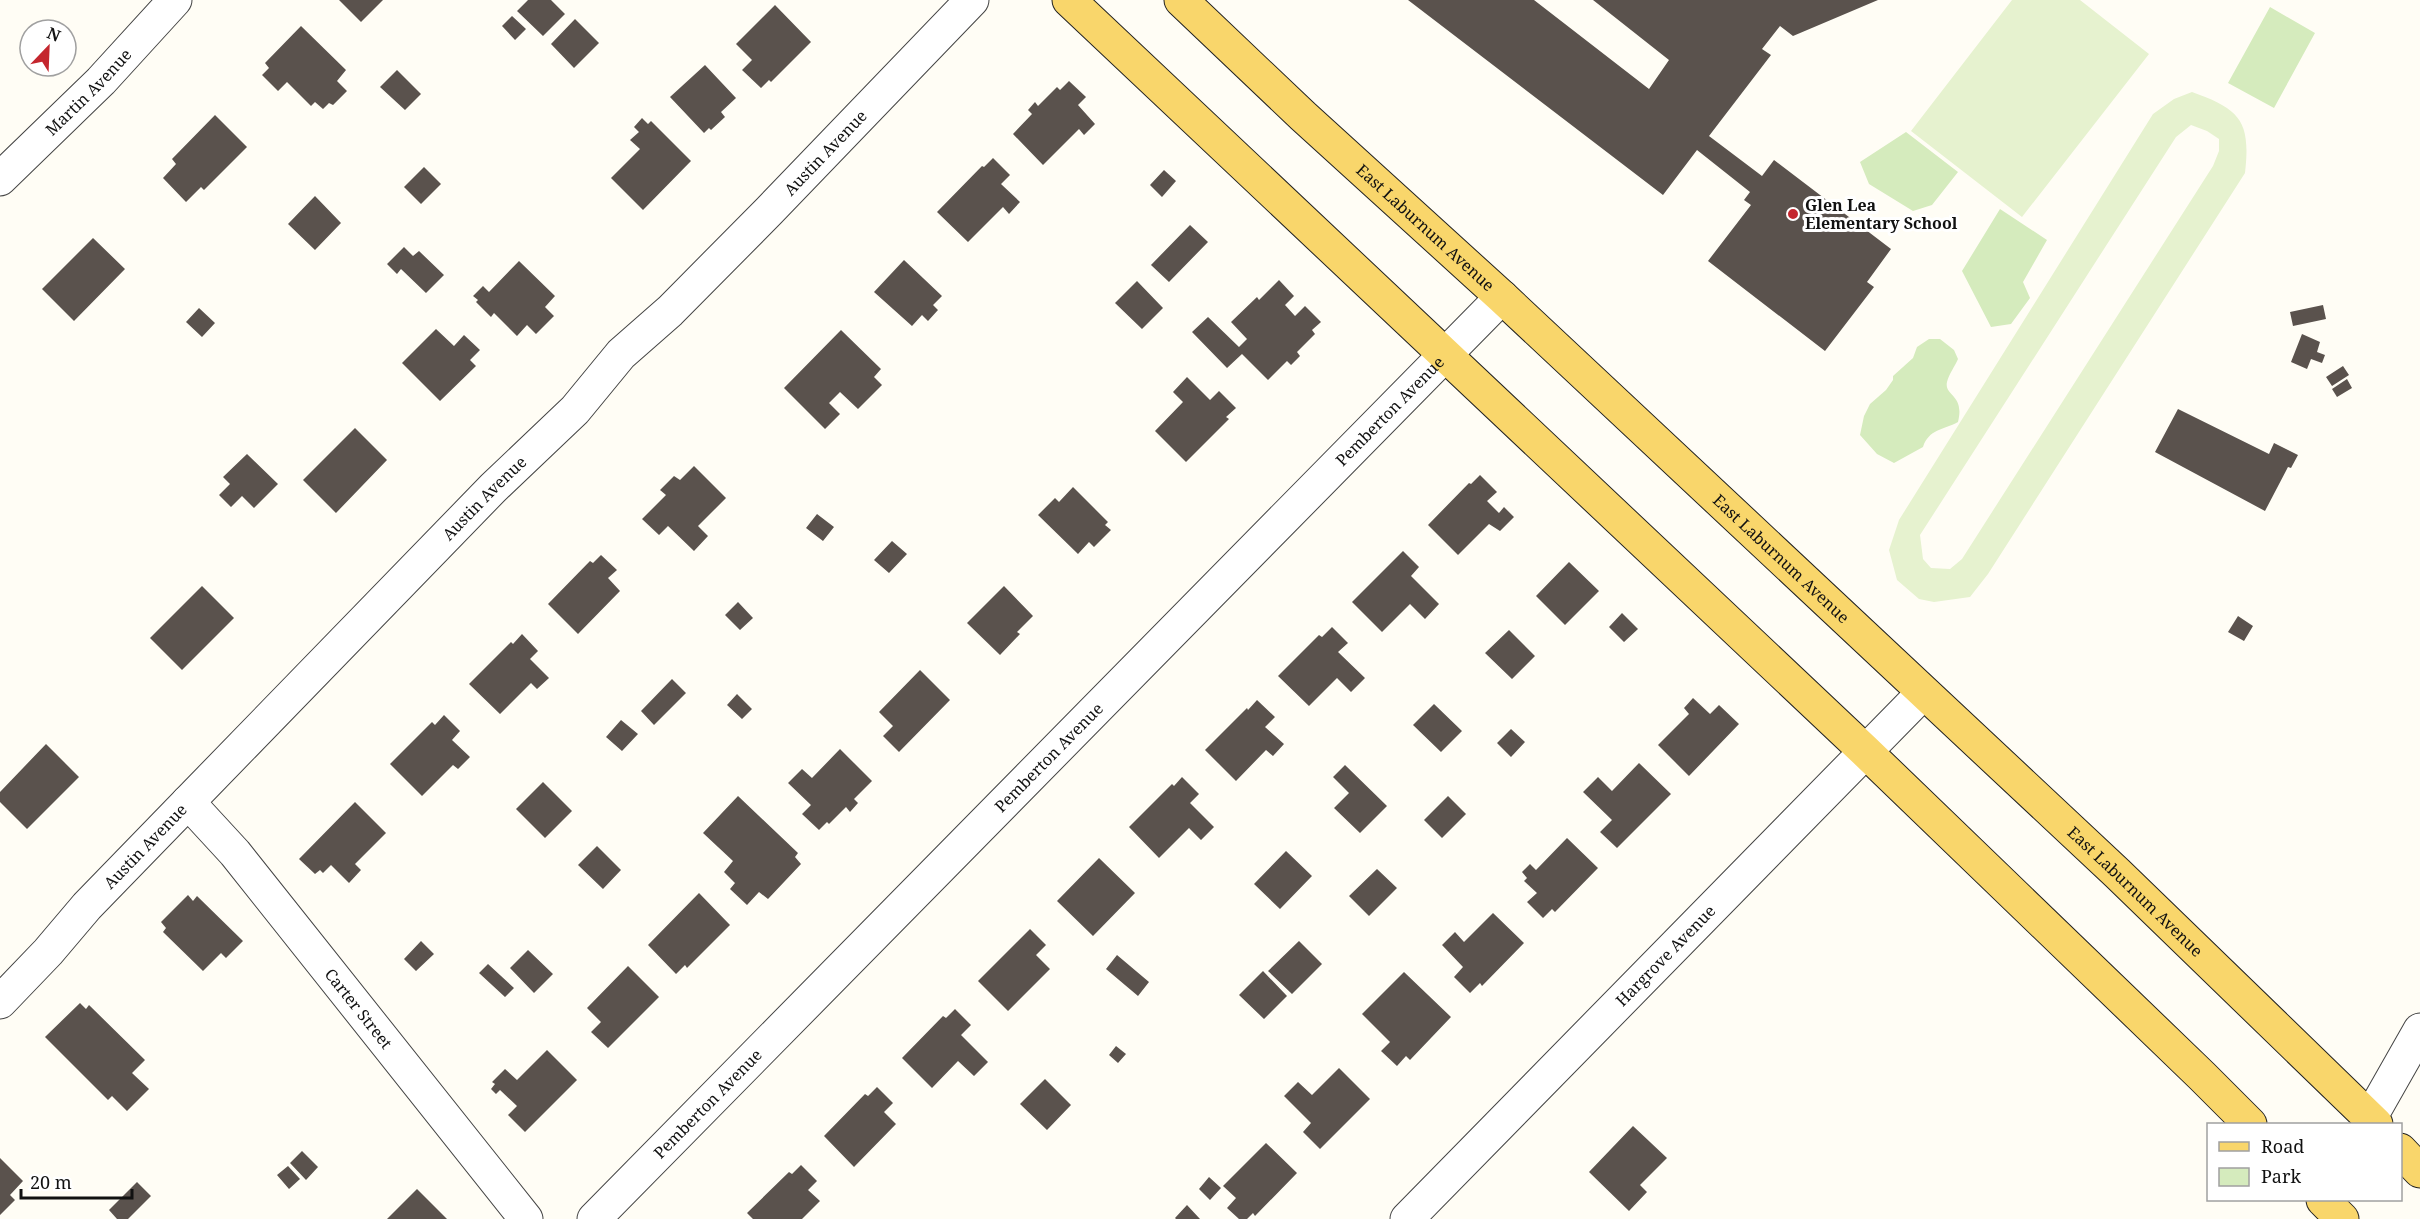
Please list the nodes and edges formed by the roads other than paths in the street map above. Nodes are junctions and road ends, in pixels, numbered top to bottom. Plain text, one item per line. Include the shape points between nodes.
1 (175, 0) edge
2 (972, 0) edge
3 (1069, 0) edge
4 (1182, 0) edge
5 (0, 179) edge
6 (1502, 297) junction
7 (1445, 356) junction
8 (1923, 693) junction
9 (1865, 751) junction
10 (188, 802) junction
11 (0, 1002) edge
12 (2420, 1030) edge
13 (2373, 1121) edge
14 (2248, 1123) edge
15 (2402, 1152) edge
16 (2420, 1171) edge
17 (2324, 1201) edge
18 (526, 1219) edge
19 (594, 1219) edge
20 (1407, 1219) edge
21 (2342, 1219) edge

1 - 5 street, Martin Avenue via 101,81
2 - 10 street, Austin Avenue via 670,311 621,354 575,410 493,488
3 - 7 main road
4 - 6 main road, East Laburnum Avenue
6 - 7 street, Pemberton Avenue
6 - 8 main road, East Laburnum Avenue
7 - 9 main road
7 - 19 street, Pemberton Avenue
8 - 9 street, Hargrove Avenue
8 - 13 main road, East Laburnum Avenue
9 - 14 main road
9 - 20 street, Hargrove Avenue
10 - 11 street, Austin Avenue
10 - 18 street, Carter Street via 235,853
12 - 13 street
15 - 16 main road
17 - 21 main road

